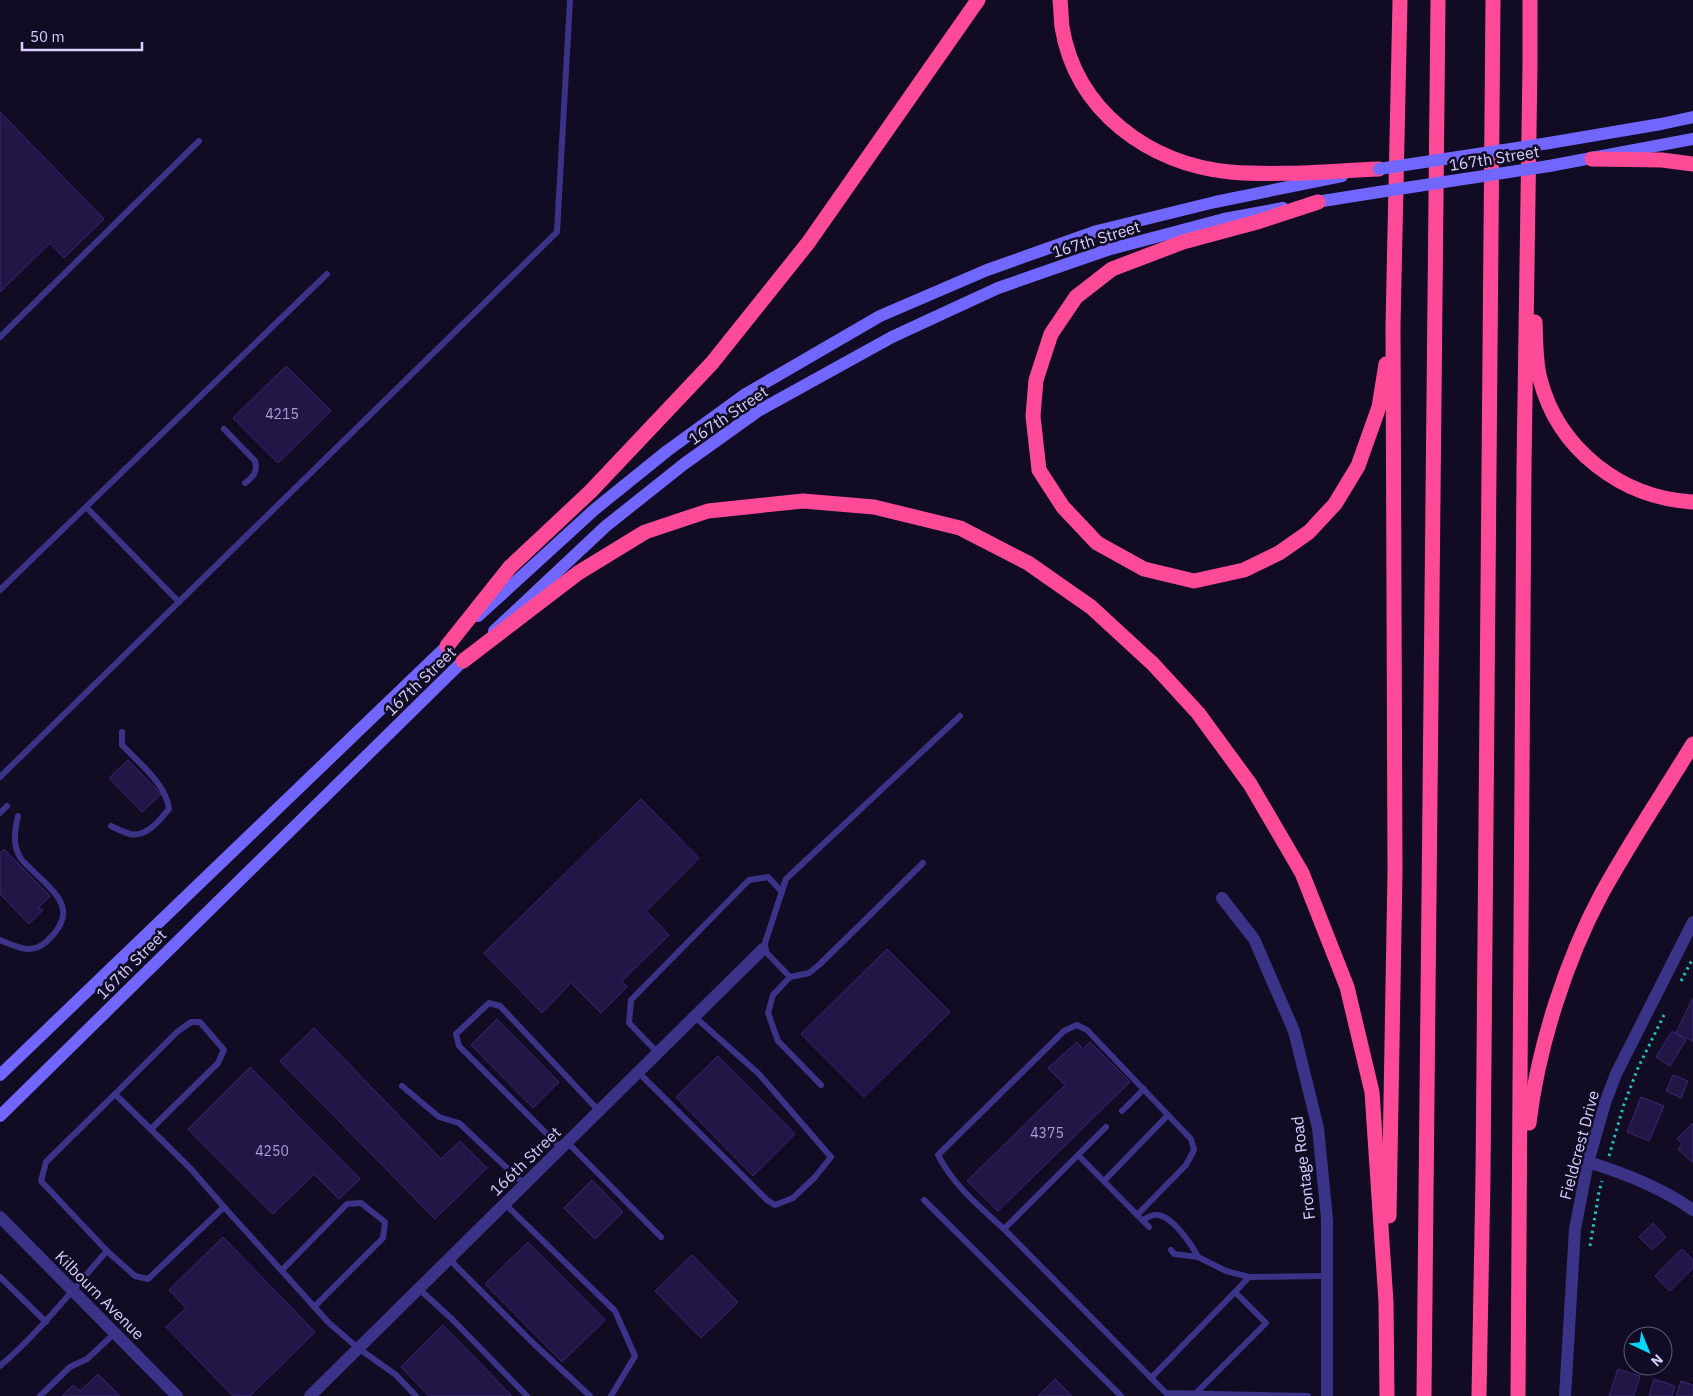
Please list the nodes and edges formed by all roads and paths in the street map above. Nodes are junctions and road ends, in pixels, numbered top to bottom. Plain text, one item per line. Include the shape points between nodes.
1 (570, 0) edge
2 (978, 0) edge
3 (1060, 0) edge
4 (1390, 0) edge
5 (1400, 0) edge
6 (1438, 0) edge
7 (1493, 0) edge
8 (1530, 0) edge
9 (1536, 0) edge
10 (1399, 65) junction
11 (1530, 65) junction
12 (1693, 117) edge
13 (1693, 139) edge
14 (198, 141) dead end
15 (1592, 159) junction
16 (1693, 164) edge
17 (1379, 169) junction
18 (1318, 202) junction
19 (1526, 273) junction
20 (327, 274) dead end
21 (1393, 326) junction
22 (0, 337) edge
23 (224, 429) dead end
24 (245, 484) dead end
25 (1693, 502) edge
26 (86, 507) junction
27 (0, 590) edge
28 (179, 602) junction
29 (447, 646) junction
30 (463, 661) junction
31 (960, 716) dead end
32 (122, 732) dead end
33 (1693, 744) edge
34 (0, 777) edge
35 (7, 806) dead end
36 (0, 813) edge
37 (18, 816) dead end
38 (111, 826) dead end
39 (923, 863) dead end
40 (782, 892) junction
41 (1222, 898) dead end
42 (1693, 922) edge
43 (0, 940) edge
44 (1688, 946) edge
45 (763, 949) junction
46 (790, 977) junction
47 (695, 1017) junction
48 (658, 1053) junction
49 (638, 1072) junction
50 (0, 1075) edge
51 (821, 1085) dead end
52 (402, 1086) dead end
53 (1144, 1089) junction
54 (115, 1094) junction
55 (599, 1110) junction
56 (1122, 1112) dead end
57 (1168, 1115) junction
58 (0, 1116) edge
59 (1106, 1127) dead end
60 (151, 1130) junction
61 (564, 1145) junction
62 (1078, 1155) junction
63 (1588, 1162) junction
64 (1104, 1181) junction
65 (524, 1184) junction
66 (1520, 1191) junction
67 (924, 1200) dead end
68 (504, 1204) junction
69 (224, 1207) junction
70 (1693, 1210) edge
71 (1137, 1215) junction
72 (1143, 1220) junction
73 (4, 1223) edge
74 (1149, 1227) dead end
75 (1004, 1229) junction
76 (661, 1237) dead end
77 (1171, 1250) dead end
78 (107, 1251) junction
79 (1198, 1257) junction
80 (448, 1258) junction
81 (282, 1270) junction
82 (1326, 1276) junction
83 (0, 1277) edge
84 (1248, 1277) junction
85 (418, 1288) junction
86 (72, 1290) junction
87 (1236, 1292) junction
88 (1386, 1302) junction
89 (314, 1307) junction
90 (46, 1322) junction
91 (115, 1333) junction
92 (358, 1348) junction
93 (0, 1366) edge
94 (1151, 1378) junction
95 (1195, 1394) junction
96 (40, 1396) edge
97 (177, 1396) edge
98 (310, 1396) edge
99 (416, 1396) edge
100 (527, 1396) edge
101 (590, 1396) edge
102 (611, 1396) edge
103 (1121, 1396) edge
104 (1308, 1396) edge
105 (1327, 1396) edge
106 (1387, 1396) edge
107 (1424, 1396) edge
108 (1479, 1396) edge
109 (1518, 1396) edge
110 (1566, 1396) edge

1 - 28 lane via 557,232
2 - 29 highway via 808,244 712,363 591,491 510,567
3 - 17 highway via 1062,27 1076,71 1099,107 1148,148 1179,161 1230,172 1271,174
4 - 10 highway via 1391,39
5 - 10 highway
6 - 107 highway
7 - 108 highway
8 - 11 highway
9 - 11 highway
10 - 21 highway
11 - 19 highway
12 - 17 main road, 167th Street, bridge
13 - 15 main road, 167th Street
14 - 22 lane
15 - 16 highway
15 - 18 main road, 167th Street, bridge
17 - 29 main road, 167th Street via 1215,202 1097,231 987,270 880,316 744,395 667,451 594,510
18 - 21 highway via 1184,242 1112,269 1076,297 1051,334 1036,380 1032,416 1039,470 1063,507 1097,544 1144,569 1194,581 1244,570 1279,553 1309,532 1335,504 1358,466 1379,407
18 - 30 main road, 167th Street via 1224,218 1107,250 998,288 892,337 758,412 684,464 606,526
19 - 25 highway via 1535,296 1539,377 1557,423 1588,459 1616,480 1671,500
19 - 66 highway
20 - 26 lane
21 - 88 highway via 1396,872
23 - 24 lane via 255,461 254,476
26 - 27 lane
26 - 28 lane
28 - 34 lane
29 - 50 main road, 167th Street
30 - 58 main road, 167th Street
30 - 88 highway via 578,573 645,532 708,511 803,501 874,507 960,528 1028,563 1091,607 1153,664 1198,713 1250,784 1302,873 1347,987 1372,1092
31 - 40 lane via 786,879
32 - 38 lane via 122,745 162,788 168,798 169,809 144,833 131,834
33 - 66 highway via 1602,894 1562,986 1536,1077
35 - 36 lane
37 - 43 lane via 14,840 20,858 55,892 64,908 63,919 58,929 35,949 19,949
39 - 46 lane via 809,974
40 - 45 lane
40 - 48 lane via 768,877 749,880 631,1000 628,1023
41 - 82 street, Frontage Road via 1254,939 1294,1031 1318,1128 1327,1219
42 - 44 street, Fieldcrest Drive
44 - 63 street, Fieldcrest Drive via 1616,1074
45 - 46 lane
45 - 47 street, 166th Street
46 - 51 lane via 773,995 768,1013 778,1041
47 - 48 street, 166th Street
47 - 49 lane via 759,1074 831,1157 815,1177 793,1198 775,1205 766,1200
48 - 49 street, 166th Street
49 - 55 street, 166th Street
52 - 65 lane via 439,1117 459,1123
53 - 56 lane
53 - 57 lane
53 - 75 lane via 1087,1030 1077,1025 1064,1031 938,1155 957,1184
54 - 60 lane
54 - 60 lane via 177,1032 190,1022 200,1022 224,1050 218,1063
54 - 78 lane via 46,1162 41,1181
55 - 61 street, 166th Street
55 - 61 lane via 500,1006 490,1003 456,1034 459,1046
57 - 64 lane
57 - 71 lane via 1191,1139 1194,1150 1186,1165
59 - 62 lane
60 - 69 lane
61 - 65 street, 166th Street
61 - 76 lane
62 - 64 lane
62 - 75 lane
63 - 70 street via 1657,1189
63 - 110 street, Fieldcrest Drive via 1575,1228
64 - 71 lane
65 - 68 street, 166th Street
66 - 109 highway
67 - 103 lane
68 - 80 street, 166th Street
68 - 102 lane via 615,1311 635,1356
69 - 78 lane via 148,1279 135,1276
69 - 81 lane
71 - 72 lane
72 - 74 lane
72 - 79 lane via 1160,1215 1190,1241
73 - 86 street, Kilbourn Avenue
75 - 94 lane
77 - 79 lane via 1174,1254
78 - 86 lane
79 - 84 lane via 1226,1271
80 - 85 street, 166th Street
80 - 101 lane
81 - 89 lane
81 - 89 lane via 347,1204 361,1203 385,1222 383,1238
82 - 84 lane
82 - 105 street, Frontage Road
83 - 90 lane
84 - 87 lane
85 - 92 street, 166th Street
85 - 100 lane
86 - 90 lane
86 - 91 street, Kilbourn Avenue
87 - 94 lane
87 - 95 lane via 1266,1323
88 - 106 highway
89 - 92 lane
90 - 93 lane
91 - 96 lane via 87,1359 70,1367
91 - 97 street, Kilbourn Avenue
92 - 98 street, 166th Street
92 - 99 lane via 396,1375
94 - 95 lane via 1166,1393
95 - 104 lane

